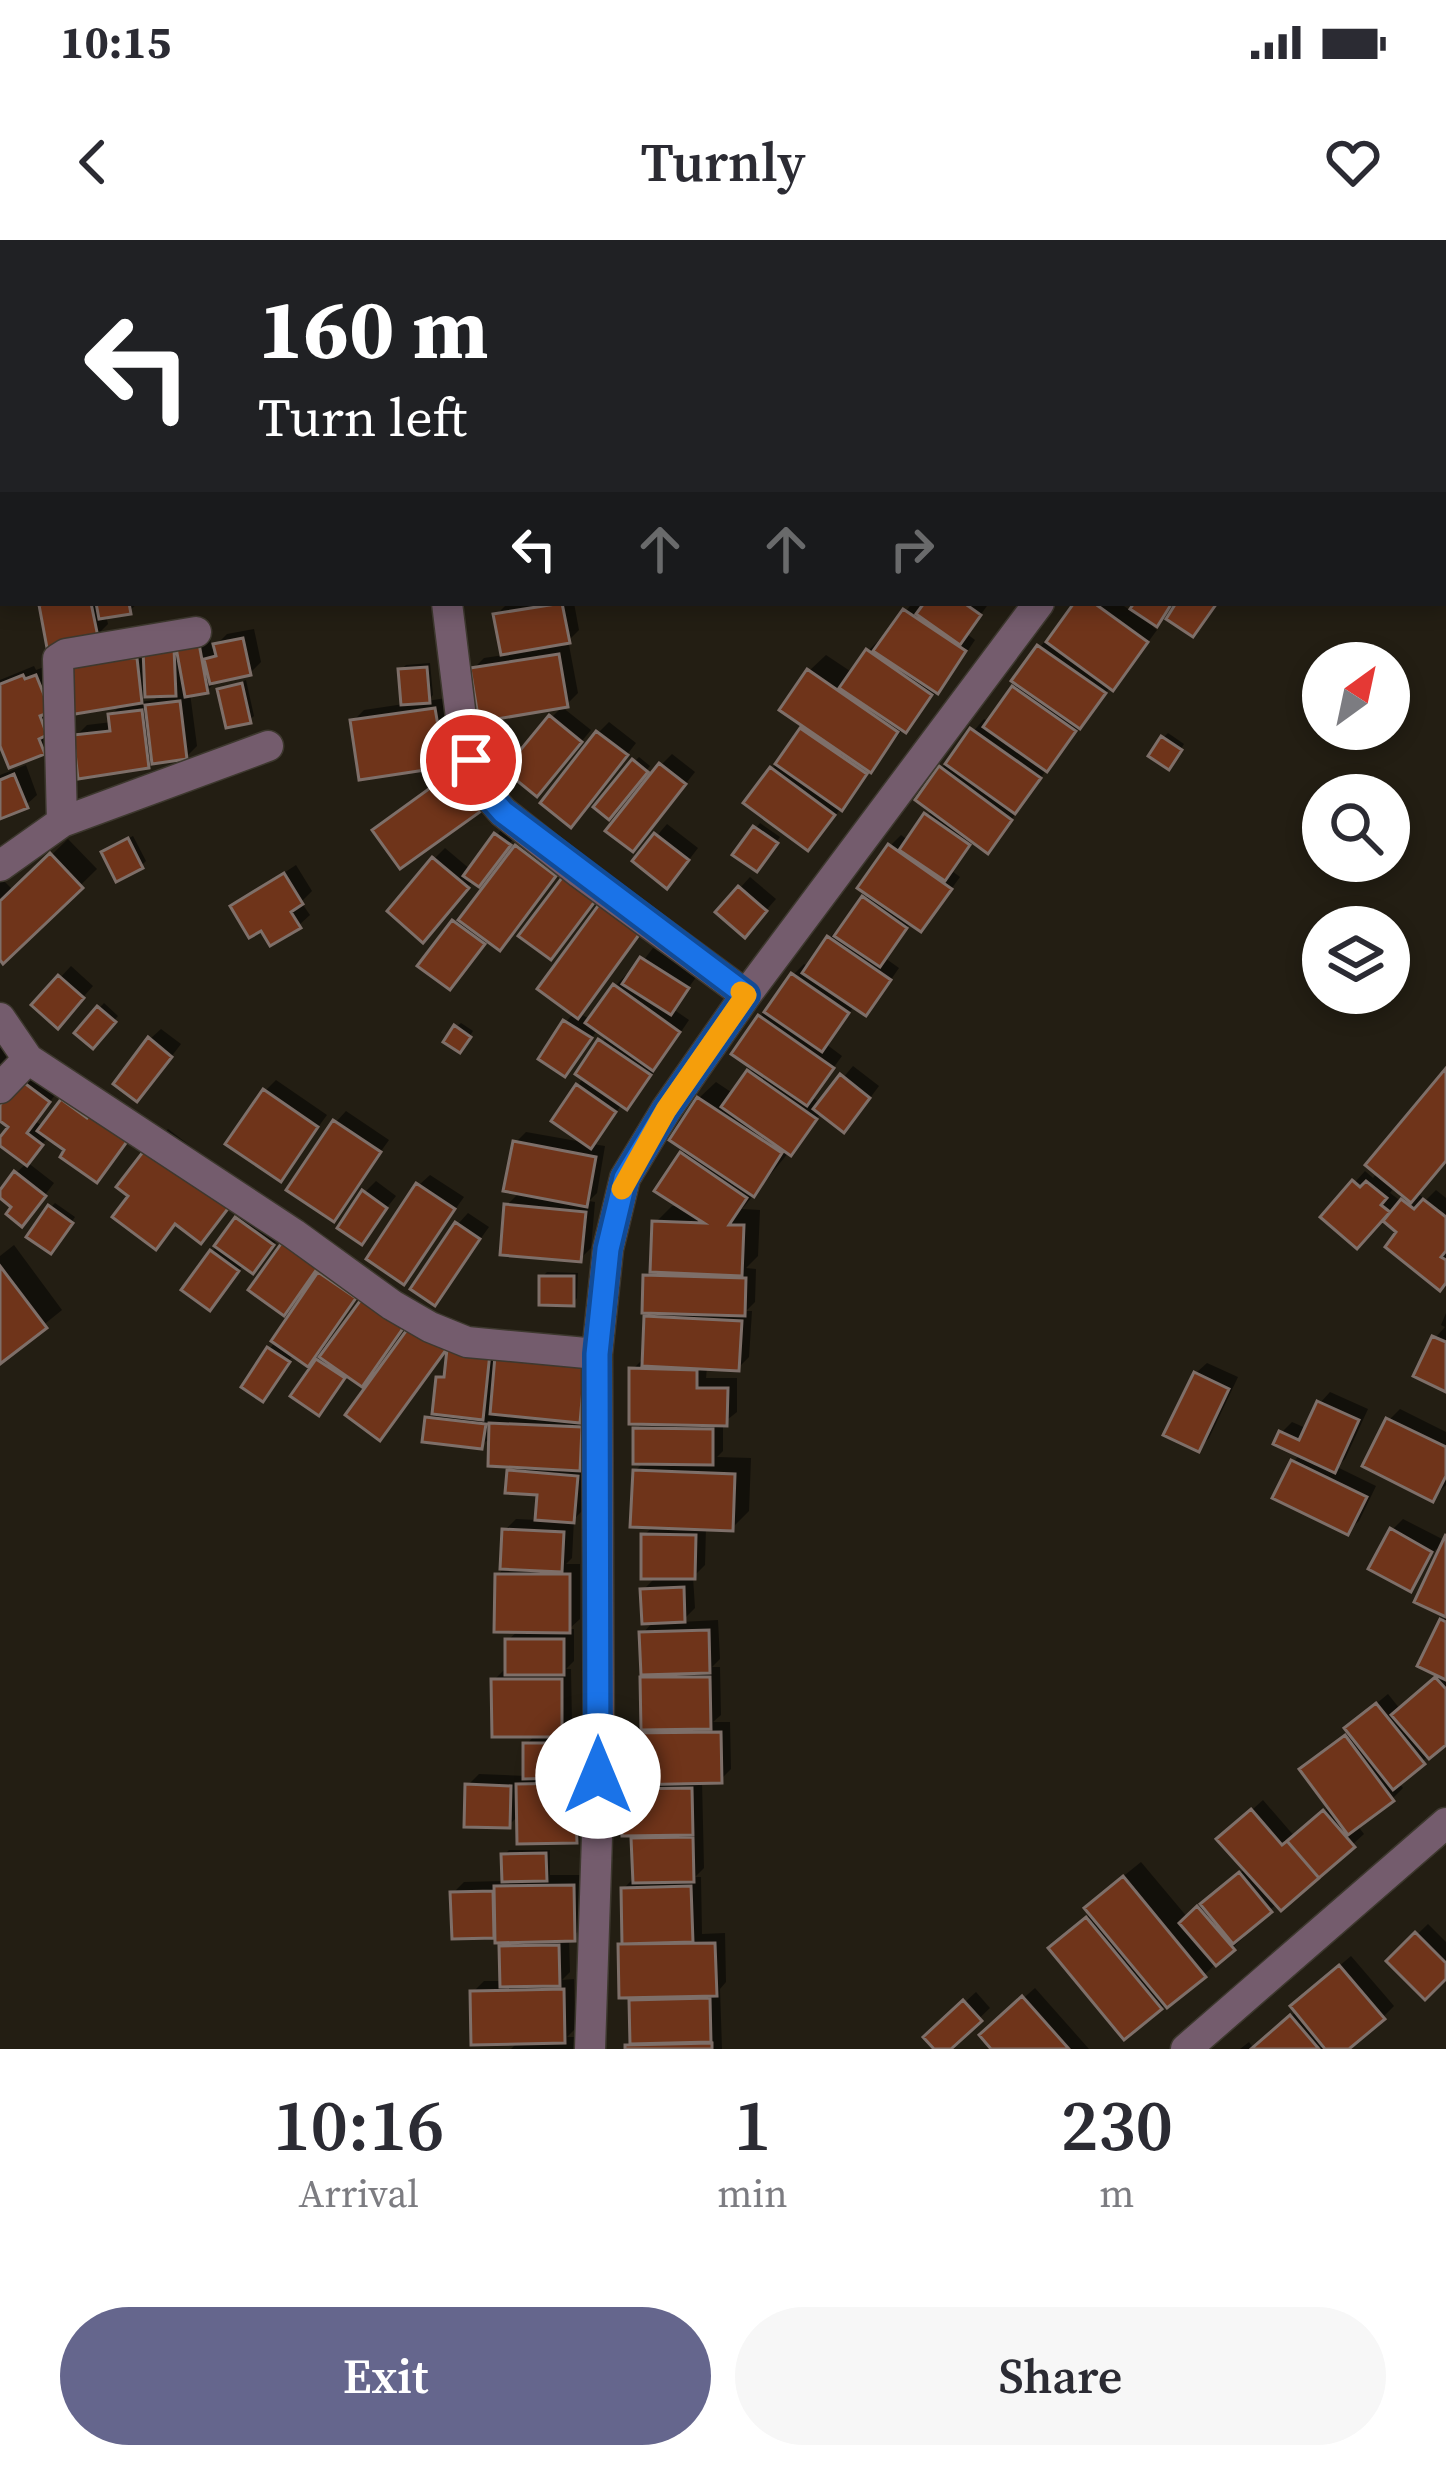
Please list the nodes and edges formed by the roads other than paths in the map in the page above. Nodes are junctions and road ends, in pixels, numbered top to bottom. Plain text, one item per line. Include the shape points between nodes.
1 (447, 606) edge
2 (1037, 606) edge
3 (196, 632) dead end
4 (268, 746) dead end
5 (62, 822) junction
6 (0, 866) edge
7 (746, 995) junction
8 (0, 1018) edge
9 (28, 1058) junction
10 (0, 1088) edge
11 (597, 1354) junction
12 (1446, 1823) edge
13 (590, 2049) edge
14 (1186, 2049) edge

1 - 7 street via 463,734 480,786 549,849
2 - 7 street
3 - 5 street via 58,659
4 - 5 street
5 - 6 street
7 - 11 street via 625,1178
8 - 9 street
9 - 10 street
9 - 11 street via 430,1327 466,1342
11 - 13 street
12 - 14 street

